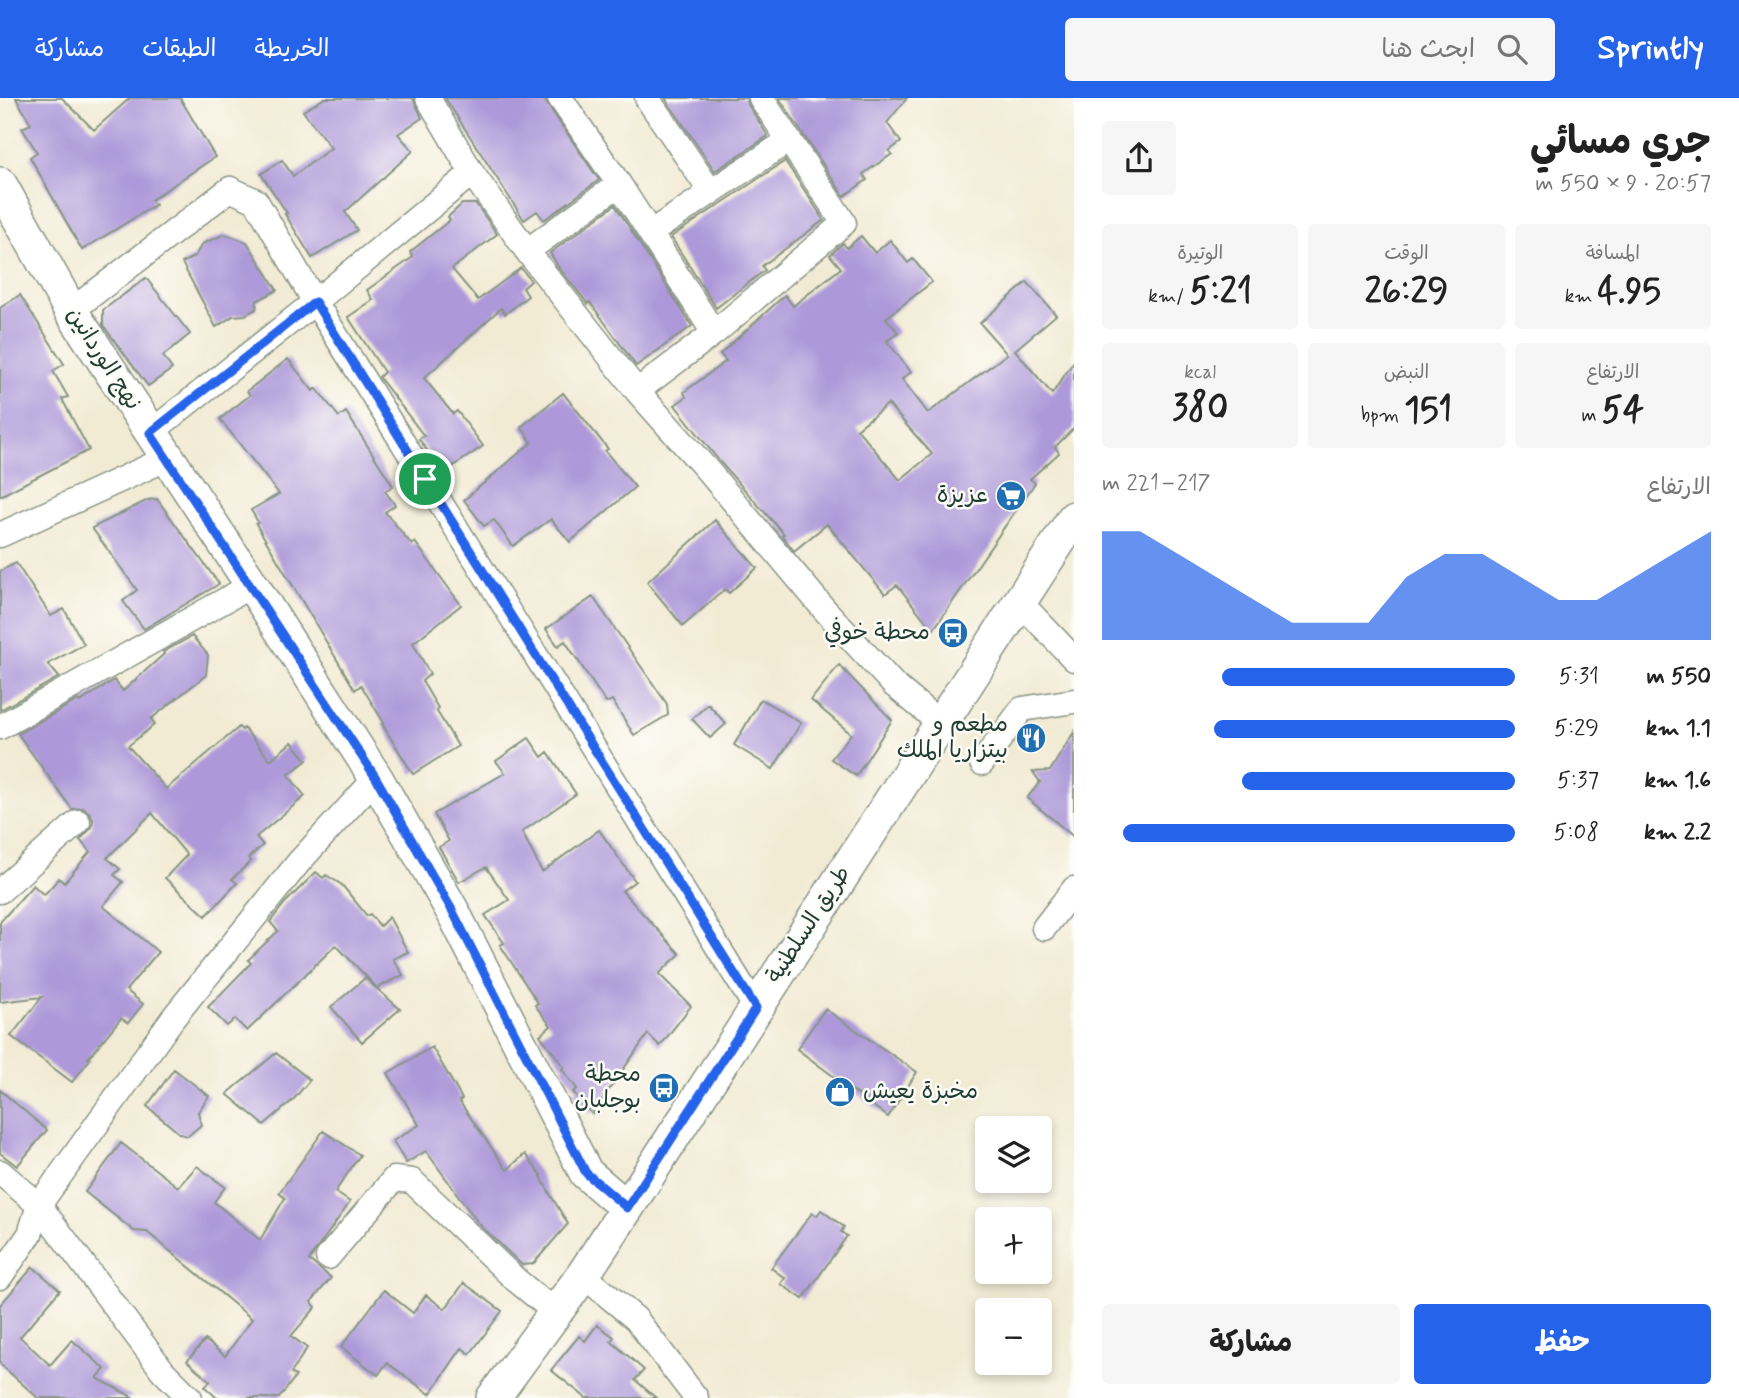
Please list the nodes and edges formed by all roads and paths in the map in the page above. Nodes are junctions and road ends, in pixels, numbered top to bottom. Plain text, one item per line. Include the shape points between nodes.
1 (428, 98) edge
2 (560, 98) edge
3 (647, 98) edge
4 (761, 98) edge
5 (789, 139) junction
6 (472, 173) junction
7 (0, 184) edge
8 (619, 184) junction
9 (711, 192) junction
10 (650, 233) junction
11 (527, 251) junction
12 (315, 302) junction
13 (71, 311) junction
14 (714, 333) junction
15 (637, 391) junction
16 (159, 446) junction
17 (1074, 518) edge
18 (0, 535) edge
19 (252, 585) junction
20 (1019, 601) junction
21 (1074, 659) edge
22 (1074, 701) edge
23 (940, 723) junction
24 (0, 727) edge
25 (982, 764) dead end
26 (376, 778) junction
27 (78, 822) dead end
28 (1074, 889) edge
29 (0, 891) edge
30 (1044, 928) dead end
31 (756, 1008) junction
32 (0, 1172) edge
33 (39, 1205) junction
34 (627, 1208) junction
35 (328, 1257) dead end
36 (583, 1275) junction
37 (0, 1277) edge
38 (555, 1312) junction
39 (190, 1398) edge
40 (493, 1398) edge
41 (696, 1398) edge

1 - 6 street
2 - 8 street
3 - 9 street
4 - 5 street
5 - 9 street
5 - 14 street via 844,223
6 - 11 street
6 - 12 street
7 - 13 street, نهج الوردانين
8 - 10 street
8 - 11 street
9 - 10 street
10 - 14 street
11 - 15 street
12 - 13 street via 256,201 230,189
12 - 16 street
12 - 31 street
13 - 16 street, نهج الوردانين
14 - 15 street
15 - 23 street via 824,609 894,685
16 - 18 street
16 - 19 street, نهج الوردانين
17 - 20 street, طريق السلطنية
19 - 24 street
19 - 26 street, نهج الوردانين
20 - 21 street
20 - 23 street, طريق السلطنية
22 - 25 street via 1022,709
23 - 31 street, طريق السلطنية
26 - 33 street via 299,862 173,1017
26 - 34 street, نهج الوردانين via 452,910 586,1173
27 - 29 street
28 - 30 street
31 - 34 street, طريق السلطنية
32 - 33 street
33 - 37 street via 30,1234
33 - 39 street via 163,1371
34 - 36 street, طريق السلطنية
35 - 38 street via 394,1179 412,1181
36 - 38 street, طريق السلطنية
36 - 41 street via 636,1319
38 - 40 street, طريق السلطنية

